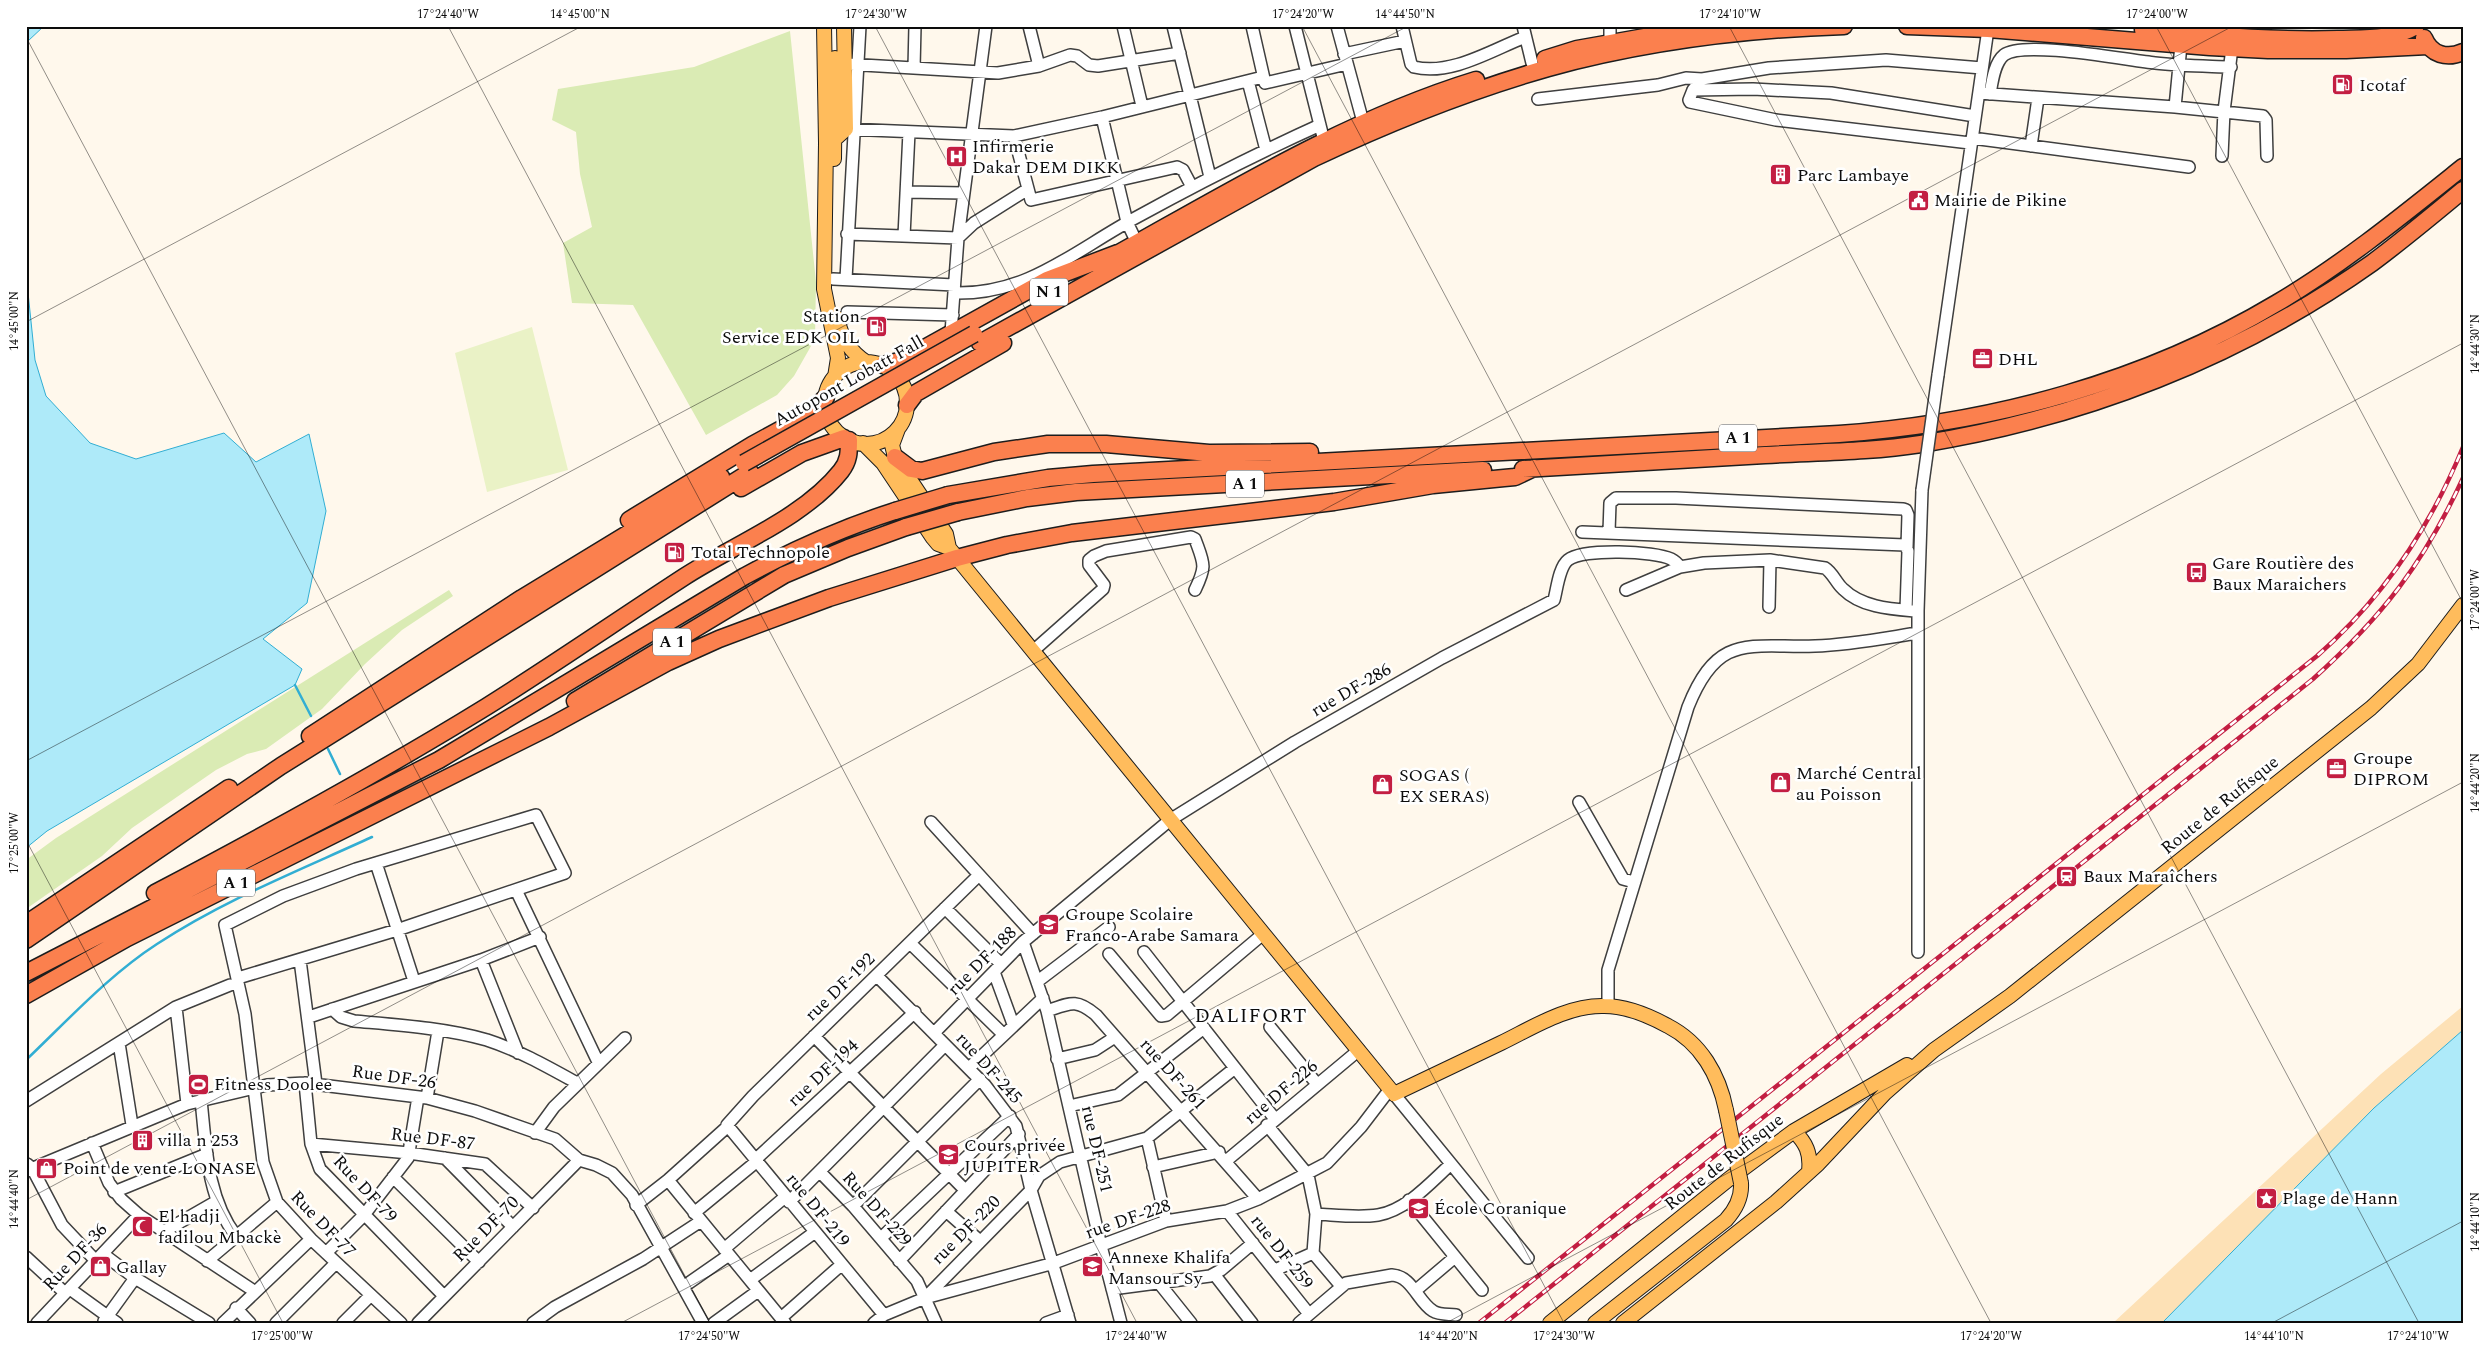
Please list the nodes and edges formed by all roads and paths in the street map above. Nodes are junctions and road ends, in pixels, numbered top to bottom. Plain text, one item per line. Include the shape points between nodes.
1 (824, 26) edge
2 (833, 26) edge
3 (844, 26) edge
4 (860, 26) edge
5 (915, 26) edge
6 (986, 26) edge
7 (1029, 26) edge
8 (1123, 26) edge
9 (1173, 26) edge
10 (1252, 26) edge
11 (1296, 26) edge
12 (1337, 26) edge
13 (1402, 26) edge
14 (1610, 26) edge
15 (1707, 26) edge
16 (1844, 26) edge
17 (1907, 26) edge
18 (2092, 26) edge
19 (2416, 26) edge
20 (2423, 26) edge
21 (1988, 29) junction
22 (1524, 32) edge
23 (1405, 41) junction
24 (1610, 43) junction
25 (2181, 45) junction
26 (2428, 46) junction
27 (2232, 48) junction
28 (2463, 52) edge
29 (1180, 53) junction
30 (1345, 59) junction
31 (1131, 62) junction
32 (1532, 63) junction
33 (852, 65) junction
34 (1039, 66) junction
35 (2179, 66) junction
36 (2231, 67) junction
37 (914, 68) junction
38 (1982, 68) junction
39 (981, 71) junction
40 (1307, 73) junction
41 (1263, 76) junction
42 (1702, 79) junction
43 (1248, 81) junction
44 (1693, 90) junction
45 (1984, 94) junction
46 (1190, 95) junction
47 (2038, 98) junction
48 (1538, 99) dead end
49 (1142, 106) junction
50 (2175, 107) junction
51 (2224, 111) junction
52 (1975, 116) junction
53 (1102, 117) junction
54 (1363, 122) junction
55 (845, 132) junction
56 (909, 132) junction
57 (1322, 133) junction
58 (972, 134) junction
59 (1014, 136) junction
60 (1971, 141) junction
61 (2031, 146) junction
62 (1266, 150) junction
63 (2222, 156) dead end
64 (2267, 156) dead end
65 (2189, 167) dead end
66 (2463, 167) edge
67 (1210, 177) junction
68 (1116, 181) junction
69 (1192, 187) junction
70 (1028, 189) junction
71 (2463, 190) edge
72 (906, 192) junction
73 (964, 193) junction
74 (1127, 222) junction
75 (847, 234) junction
76 (904, 236) junction
77 (958, 238) junction
78 (1130, 251) junction
79 (840, 279) junction
80 (954, 289) junction
81 (847, 312) dead end
82 (953, 315) junction
83 (951, 333) junction
84 (866, 362) junction
85 (883, 365) junction
86 (834, 377) junction
87 (826, 397) junction
88 (908, 405) junction
89 (898, 428) junction
90 (852, 440) junction
91 (895, 457) junction
92 (1378, 458) junction
93 (1534, 468) junction
94 (1582, 532) dead end
95 (1609, 532) junction
96 (1907, 547) junction
97 (953, 553) junction
98 (1770, 560) junction
99 (1680, 567) junction
100 (1194, 590) dead end
101 (1626, 590) dead end
102 (525, 604) junction
103 (2463, 605) edge
104 (1769, 607) dead end
105 (1906, 610) junction
106 (1918, 611) junction
107 (1918, 633) junction
108 (1032, 651) junction
109 (449, 777) junction
110 (1579, 802) dead end
111 (1170, 820) junction
112 (931, 822) dead end
113 (376, 863) junction
114 (979, 875) junction
115 (1634, 882) junction
116 (516, 890) junction
117 (945, 908) junction
118 (26, 924) edge
119 (1109, 927) dead end
120 (397, 930) junction
121 (1033, 934) junction
122 (1264, 934) junction
123 (540, 937) junction
124 (127, 938) junction
125 (26, 940) edge
126 (1023, 942) junction
127 (910, 943) junction
128 (1144, 952) dead end
129 (1918, 952) dead end
130 (1109, 954) dead end
131 (300, 960) junction
132 (481, 960) junction
133 (48, 961) junction
134 (998, 968) junction
135 (26, 973) edge
136 (878, 976) junction
137 (414, 981) junction
138 (1038, 981) junction
139 (234, 982) junction
140 (26, 995) edge
141 (1043, 998) junction
142 (967, 1001) junction
143 (1183, 1001) junction
144 (1608, 1006) junction
145 (176, 1007) junction
146 (26, 1008) edge
147 (332, 1009) junction
148 (1047, 1011) junction
149 (915, 1012) junction
150 (309, 1017) junction
151 (1013, 1024) junction
152 (1270, 1027) dead end
153 (1204, 1028) junction
154 (438, 1031) junction
155 (935, 1032) junction
156 (1003, 1034) junction
157 (814, 1036) junction
158 (1115, 1037) junction
159 (625, 1038) dead end
160 (119, 1043) junction
161 (945, 1045) junction
162 (1358, 1050) junction
163 (1934, 1050) junction
164 (518, 1053) junction
165 (1057, 1059) junction
166 (598, 1062) junction
167 (969, 1068) junction
168 (1236, 1068) junction
169 (850, 1072) junction
170 (1148, 1073) junction
171 (980, 1079) junction
172 (577, 1082) junction
173 (311, 1084) junction
174 (1317, 1084) junction
175 (254, 1088) junction
176 (1392, 1092) junction
177 (423, 1097) junction
178 (201, 1100) junction
179 (26, 1101) edge
180 (187, 1104) junction
181 (883, 1106) junction
182 (1069, 1106) junction
183 (1182, 1110) junction
184 (1010, 1116) junction
185 (1271, 1122) junction
186 (132, 1126) junction
187 (727, 1126) junction
188 (1794, 1131) junction
189 (535, 1133) junction
190 (1019, 1134) junction
191 (1147, 1138) junction
192 (918, 1141) junction
193 (92, 1143) junction
194 (311, 1144) junction
195 (207, 1154) junction
196 (1080, 1155) junction
197 (1222, 1157) junction
198 (407, 1158) junction
199 (445, 1158) junction
200 (579, 1160) junction
201 (756, 1161) junction
202 (1451, 1164) junction
203 (28, 1167) edge
204 (1153, 1167) junction
205 (1810, 1171) junction
206 (820, 1172) junction
207 (949, 1173) junction
208 (1308, 1175) junction
209 (394, 1178) junction
210 (668, 1180) junction
211 (966, 1190) junction
212 (1031, 1190) junction
213 (114, 1192) junction
214 (1258, 1199) junction
215 (787, 1200) junction
216 (1409, 1200) junction
217 (217, 1201) junction
218 (277, 1202) junction
219 (636, 1205) junction
220 (852, 1206) junction
221 (533, 1208) junction
222 (946, 1211) junction
223 (1227, 1211) junction
224 (364, 1214) junction
225 (1316, 1214) junction
226 (139, 1215) junction
227 (698, 1217) junction
228 (1166, 1221) junction
229 (514, 1227) junction
230 (163, 1232) junction
231 (815, 1232) junction
232 (236, 1236) junction
233 (881, 1238) junction
234 (311, 1239) junction
235 (980, 1240) junction
236 (1253, 1243) junction
237 (1101, 1246) junction
238 (660, 1247) junction
239 (726, 1252) junction
240 (326, 1253) junction
241 (1313, 1253) junction
242 (26, 1257) edge
243 (100, 1257) junction
244 (1455, 1257) junction
245 (1528, 1258) dead end
246 (208, 1260) junction
247 (899, 1260) junction
248 (479, 1262) junction
249 (336, 1263) junction
250 (1054, 1263) junction
251 (841, 1265) junction
252 (1275, 1270) junction
253 (1214, 1274) junction
254 (135, 1278) junction
255 (750, 1280) junction
256 (1159, 1283) junction
257 (1341, 1286) junction
258 (683, 1287) junction
259 (1112, 1289) junction
260 (1482, 1290) dead end
261 (68, 1291) junction
262 (254, 1291) junction
263 (758, 1291) junction
264 (1414, 1291) junction
265 (371, 1295) junction
266 (444, 1296) junction
267 (925, 1298) junction
268 (236, 1308) junction
269 (1309, 1314) junction
270 (884, 1315) junction
271 (1456, 1315) dead end
272 (1069, 1319) edge
273 (783, 1320) edge
274 (109, 1321) edge
275 (37, 1323) edge
276 (209, 1323) edge
277 (222, 1323) edge
278 (250, 1323) edge
279 (276, 1323) edge
280 (343, 1323) edge
281 (401, 1323) edge
282 (418, 1323) edge
283 (533, 1323) edge
284 (703, 1323) edge
285 (714, 1323) edge
286 (874, 1323) edge
287 (936, 1323) edge
288 (1046, 1323) edge
289 (1122, 1323) edge
290 (1191, 1323) edge
291 (1252, 1323) edge
292 (1299, 1323) edge
293 (1550, 1323) edge
294 (1595, 1323) edge
295 (1623, 1323) edge

1 - 86 main road via 824,288 838,358
2 - 55 main road
3 - 33 main road
4 - 33 street
5 - 37 street
6 - 39 street
7 - 34 street
8 - 31 street
9 - 29 street
10 - 41 street
11 - 40 street
12 - 30 street
13 - 23 street
14 - 24 street
15 - 24 highway
16 - 78 highway via 1713,37 1625,51 1549,68 1364,135
17 - 21 highway
18 - 19 highway via 2300,39 2387,37
20 - 26 highway
21 - 25 highway
21 - 38 street
22 - 23 street via 1458,64 1429,69 1414,67
22 - 32 street
23 - 30 street
24 - 32 highway
25 - 27 highway
25 - 35 street
26 - 27 highway via 2346,50
26 - 28 highway via 2447,56
27 - 36 street
29 - 31 street
29 - 46 street
30 - 40 street
30 - 54 street
31 - 34 street via 1098,66 1070,55
31 - 49 street
32 - 54 highway via 1452,88
33 - 37 street
33 - 55 main road
34 - 39 street via 1012,72
35 - 36 street
35 - 45 street via 2075,52 2010,52 2001,57
35 - 50 street
36 - 51 street
37 - 39 street
38 - 42 street via 1886,60 1769,68
38 - 45 street
39 - 58 street
40 - 41 street via 1267,83
40 - 57 street
41 - 43 street
42 - 44 street
42 - 48 street via 1686,78 1658,86
43 - 46 street
43 - 62 street
44 - 52 street via 1753,88 1831,93
44 - 60 street via 1690,102 1776,120
45 - 47 street
45 - 52 street
46 - 49 street
46 - 67 street
47 - 50 street
47 - 61 street
49 - 53 street
50 - 51 street
51 - 63 street
51 - 64 street via 2266,118
52 - 60 street
53 - 59 street
53 - 68 street
54 - 57 highway
55 - 56 street
55 - 75 street
55 - 79 main road
56 - 58 street
56 - 72 street
57 - 62 street
57 - 78 highway
58 - 59 street
58 - 73 street
59 - 70 street
60 - 61 street
60 - 106 street, bridge via 1922,490
61 - 65 street
62 - 67 street
66 - 92 highway, A 1 via 2367,243 2277,303 2236,326 2162,360 2036,403 1879,431
67 - 69 street
68 - 69 street via 1177,167 1183,170
68 - 70 street via 1031,200
68 - 74 street
69 - 74 street
70 - 77 street via 974,223
71 - 93 highway, A 1 via 2372,262 2256,335 2170,375 2070,411 1918,444
72 - 73 street
72 - 76 street
73 - 77 street
74 - 78 street
74 - 80 street via 1026,282 978,292
75 - 76 street
75 - 79 street
76 - 77 street
77 - 80 street
78 - 83 highway via 1047,280
78 - 88 highway via 1067,307 916,394
78 - 102 highway, Autopont Lobatt Fall / N 1 via 747,468
79 - 80 street
79 - 84 main road via 836,311 841,333 852,352
80 - 82 street
81 - 82 street
82 - 83 street
83 - 85 highway via 903,360
84 - 85 main road
84 - 86 main road via 854,364
85 - 88 main road via 900,378
86 - 87 main road
87 - 90 main road via 827,414 837,432
87 - 102 highway via 809,414 752,445 569,558
88 - 89 main road
89 - 90 main road via 882,440
89 - 91 main road via 892,445
90 - 97 main road via 883,463 932,538
90 - 102 highway via 802,453 586,582
90 - 133 highway via 848,458 840,472 812,498 762,533 686,575 486,707 264,836 131,906
91 - 92 highway via 911,469 931,470 1020,447 1095,443 1209,454 1352,451
91 - 97 main road via 946,534
92 - 133 highway, A 1, bridge via 1048,478 948,495 840,531 744,576 439,760
93 - 97 highway via 1504,478 1072,533
93 - 109 highway, A 1, bridge via 1076,492 958,512 906,527 800,567 754,591
94 - 95 street
95 - 96 street via 1902,544
95 - 96 street via 1610,503 1616,498 1903,509 1908,515
96 - 105 street
97 - 108 main road
97 - 109 highway via 719,639 668,662
98 - 99 street
98 - 104 street
98 - 105 street via 1825,568 1842,588 1858,600
99 - 101 street
99 - 111 street, rue DF-286 via 1667,558 1638,554 1589,553 1574,557 1564,564 1554,600 1442,658 1287,746
100 - 108 street via 1204,571 1204,564 1195,539 1191,537 1100,553 1089,560 1089,565 1104,585 1103,589
102 - 118 highway via 202,805
102 - 125 highway
103 - 163 main road, Route de Rufisque via 2418,664 2371,708 2010,996
105 - 106 street
106 - 107 street
107 - 115 street via 1816,646 1751,645 1722,656 1697,685 1688,707
107 - 129 street
108 - 111 main road
109 - 124 highway, A 1
110 - 115 street via 1623,879
111 - 121 street, rue DF-188
111 - 122 main road
112 - 114 street
113 - 116 street via 536,815 565,873
113 - 120 street
113 - 139 street, Rue DF-77 via 283,896 225,923
114 - 117 street, rue DF-192
114 - 121 street
115 - 144 street via 1608,970
116 - 120 street
116 - 123 street
117 - 127 street, rue DF-192
117 - 134 street
119 - 138 street
120 - 131 street
120 - 137 street
121 - 126 street, rue DF-188
122 - 143 street
122 - 162 main road
123 - 132 street
123 - 166 street
124 - 140 highway, A 1
124 - 146 highway
126 - 134 street, rue DF-188
126 - 138 street, rue DF-251
127 - 136 street, rue DF-192
127 - 142 street
128 - 143 street
130 - 143 street via 1161,1016 1167,1015
131 - 139 street
131 - 150 street, Rue DF-79
132 - 137 street
132 - 164 street
133 - 135 highway, A 1
134 - 142 street, rue DF-188
134 - 151 street
136 - 149 street, rue DF-245
136 - 157 street, rue DF-192
137 - 147 street
138 - 141 street, rue DF-251
139 - 145 street
139 - 175 street, Rue DF-77
141 - 148 street, rue DF-251
141 - 151 street
142 - 155 street, rue DF-188
142 - 156 street
143 - 153 street
144 - 176 main road via 1586,1007 1552,1018
144 - 294 main road, bridge via 1648,1016 1682,1033 1701,1052 1716,1074 1723,1092 1741,1192 1726,1220
145 - 160 street
145 - 180 street
147 - 150 street
147 - 154 street via 341,1017 354,1021
148 - 158 street, rue DF-261 via 1069,1003 1084,1005
148 - 165 street, rue DF-251
149 - 155 street, rue DF-245
149 - 169 street, rue DF-194
150 - 173 street, Rue DF-79
151 - 156 street
152 - 174 street
153 - 168 street
153 - 170 street
154 - 164 street via 487,1040
154 - 177 street
155 - 161 street, rue DF-245
156 - 167 street
157 - 169 street
157 - 187 street, rue DF-192
158 - 165 street via 1096,1050
158 - 170 street, rue DF-261
159 - 166 street
160 - 179 street
160 - 186 street
161 - 167 street, rue DF-245
161 - 181 street
162 - 174 street, rue DF-226
162 - 176 main road
163 - 188 main road, Route de Rufisque
163 - 205 main road, Route de Rufisque via 1885,1094
164 - 172 street
165 - 182 street, rue DF-251
166 - 172 street
167 - 171 street, rue DF-245
168 - 183 street
168 - 185 street
169 - 181 street
169 - 201 street, rue DF-194
170 - 182 street via 1118,1096
170 - 183 street, rue DF-261
171 - 184 street, rue DF-245
171 - 192 street
172 - 189 street
173 - 175 street, Rue DF-26 via 286,1083
173 - 177 street, Rue DF-26
173 - 194 street, Rue DF-79
174 - 185 street, rue DF-226
175 - 178 street, Rue DF-26
175 - 218 street, Rue DF-77 via 263,1162
176 - 202 street
176 - 208 street, rue DF-228 via 1327,1163
177 - 189 street, Rue DF-26 via 475,1111
177 - 198 street
178 - 180 street, Rue DF-26
178 - 195 street
180 - 186 street, Rue DF-26
181 - 192 street
181 - 206 street
182 - 196 street, rue DF-251
183 - 191 street
183 - 197 street, rue DF-261
184 - 190 street, rue DF-245
184 - 207 street
185 - 197 street, rue DF-226
185 - 208 street
186 - 193 street, Rue DF-26
187 - 201 street, rue DF-219
187 - 210 street, rue DF-192
188 - 205 main road via 1811,1157
188 - 293 main road, Route de Rufisque via 1729,1178
189 - 200 street, Rue DF-26 via 555,1139
190 - 211 street
190 - 212 street, rue DF-245
191 - 196 street, rue DF-220
191 - 204 street
192 - 207 street
192 - 220 street
193 - 203 street, Rue DF-26
193 - 213 street
194 - 198 street, Rue DF-87
194 - 224 street, Rue DF-79 via 320,1169
195 - 213 street
195 - 217 street
196 - 212 street, rue DF-220 via 1052,1166 1037,1179
196 - 237 street, rue DF-251
197 - 204 street
197 - 214 street, rue DF-261
198 - 199 street, Rue DF-87
198 - 209 street
199 - 221 street, Rue DF-87 via 491,1167
199 - 229 street
200 - 219 street via 596,1165 619,1179
200 - 221 street, Rue DF-70
201 - 215 street, rue DF-219
201 - 227 street, rue DF-194
202 - 216 street
202 - 245 street
203 - 243 street via 62,1225
204 - 228 street
205 - 295 main road, Route de Rufisque via 1776,1202
206 - 215 street
206 - 220 street, Rue DF-229
207 - 211 street
207 - 233 street
208 - 214 street, rue DF-228
208 - 225 street
209 - 224 street
209 - 248 street
210 - 219 street, rue DF-192
210 - 227 street
211 - 222 street
212 - 235 street, rue DF-220
212 - 250 street, rue DF-245
213 - 226 street
214 - 223 street, rue DF-228
215 - 231 street, rue DF-219
215 - 239 street
216 - 225 street via 1378,1215
216 - 244 street
217 - 230 street
217 - 232 street via 226,1223
218 - 232 street
218 - 234 street, Rue DF-77
219 - 238 street
220 - 233 street, Rue DF-229
221 - 229 street, Rue DF-70
222 - 235 street
222 - 247 street
223 - 228 street, rue DF-228
223 - 236 street, rue DF-259
224 - 240 street
224 - 266 street, Rue DF-79
225 - 241 street
226 - 230 street
226 - 243 street, Rue DF-36
227 - 238 street, rue DF-194
227 - 239 street
228 - 237 street, rue DF-228
229 - 248 street, Rue DF-70
230 - 246 street
231 - 251 street, rue DF-219
231 - 255 street
232 - 246 street
233 - 247 street, Rue DF-229
234 - 240 street, Rue DF-77
234 - 262 street
235 - 267 street, rue DF-220
236 - 252 street, rue DF-259
236 - 253 street
237 - 250 street, rue DF-228
237 - 259 street, rue DF-251
238 - 258 street
238 - 283 street, rue DF-194
239 - 255 street
239 - 258 street
240 - 249 street, Rue DF-77
241 - 252 street
241 - 257 street
242 - 261 street
243 - 254 street
243 - 261 street, Rue DF-36
244 - 260 street
244 - 264 street
246 - 262 street
247 - 267 street, Rue DF-229
248 - 266 street, Rue DF-70
249 - 265 street, Rue DF-77
249 - 279 street
250 - 267 street, rue DF-228
250 - 272 street, rue DF-245
251 - 270 street, rue DF-219
251 - 273 street
252 - 269 street, rue DF-259
253 - 256 street
253 - 291 street
254 - 274 street
254 - 276 street
255 - 263 street
256 - 259 street
256 - 290 street
257 - 264 street via 1362,1279 1396,1276 1406,1281
257 - 269 street
258 - 284 street
259 - 289 street, rue DF-251
261 - 274 street
261 - 275 street, Rue DF-36
262 - 268 street
263 - 273 street
263 - 285 street
264 - 271 street via 1434,1312
265 - 280 street
265 - 281 street, Rue DF-77
266 - 282 street, Rue DF-70
267 - 270 street, rue DF-228
267 - 287 street, Rue DF-229
268 - 277 street
268 - 278 street
269 - 292 street
270 - 286 street, rue DF-228
272 - 288 street

